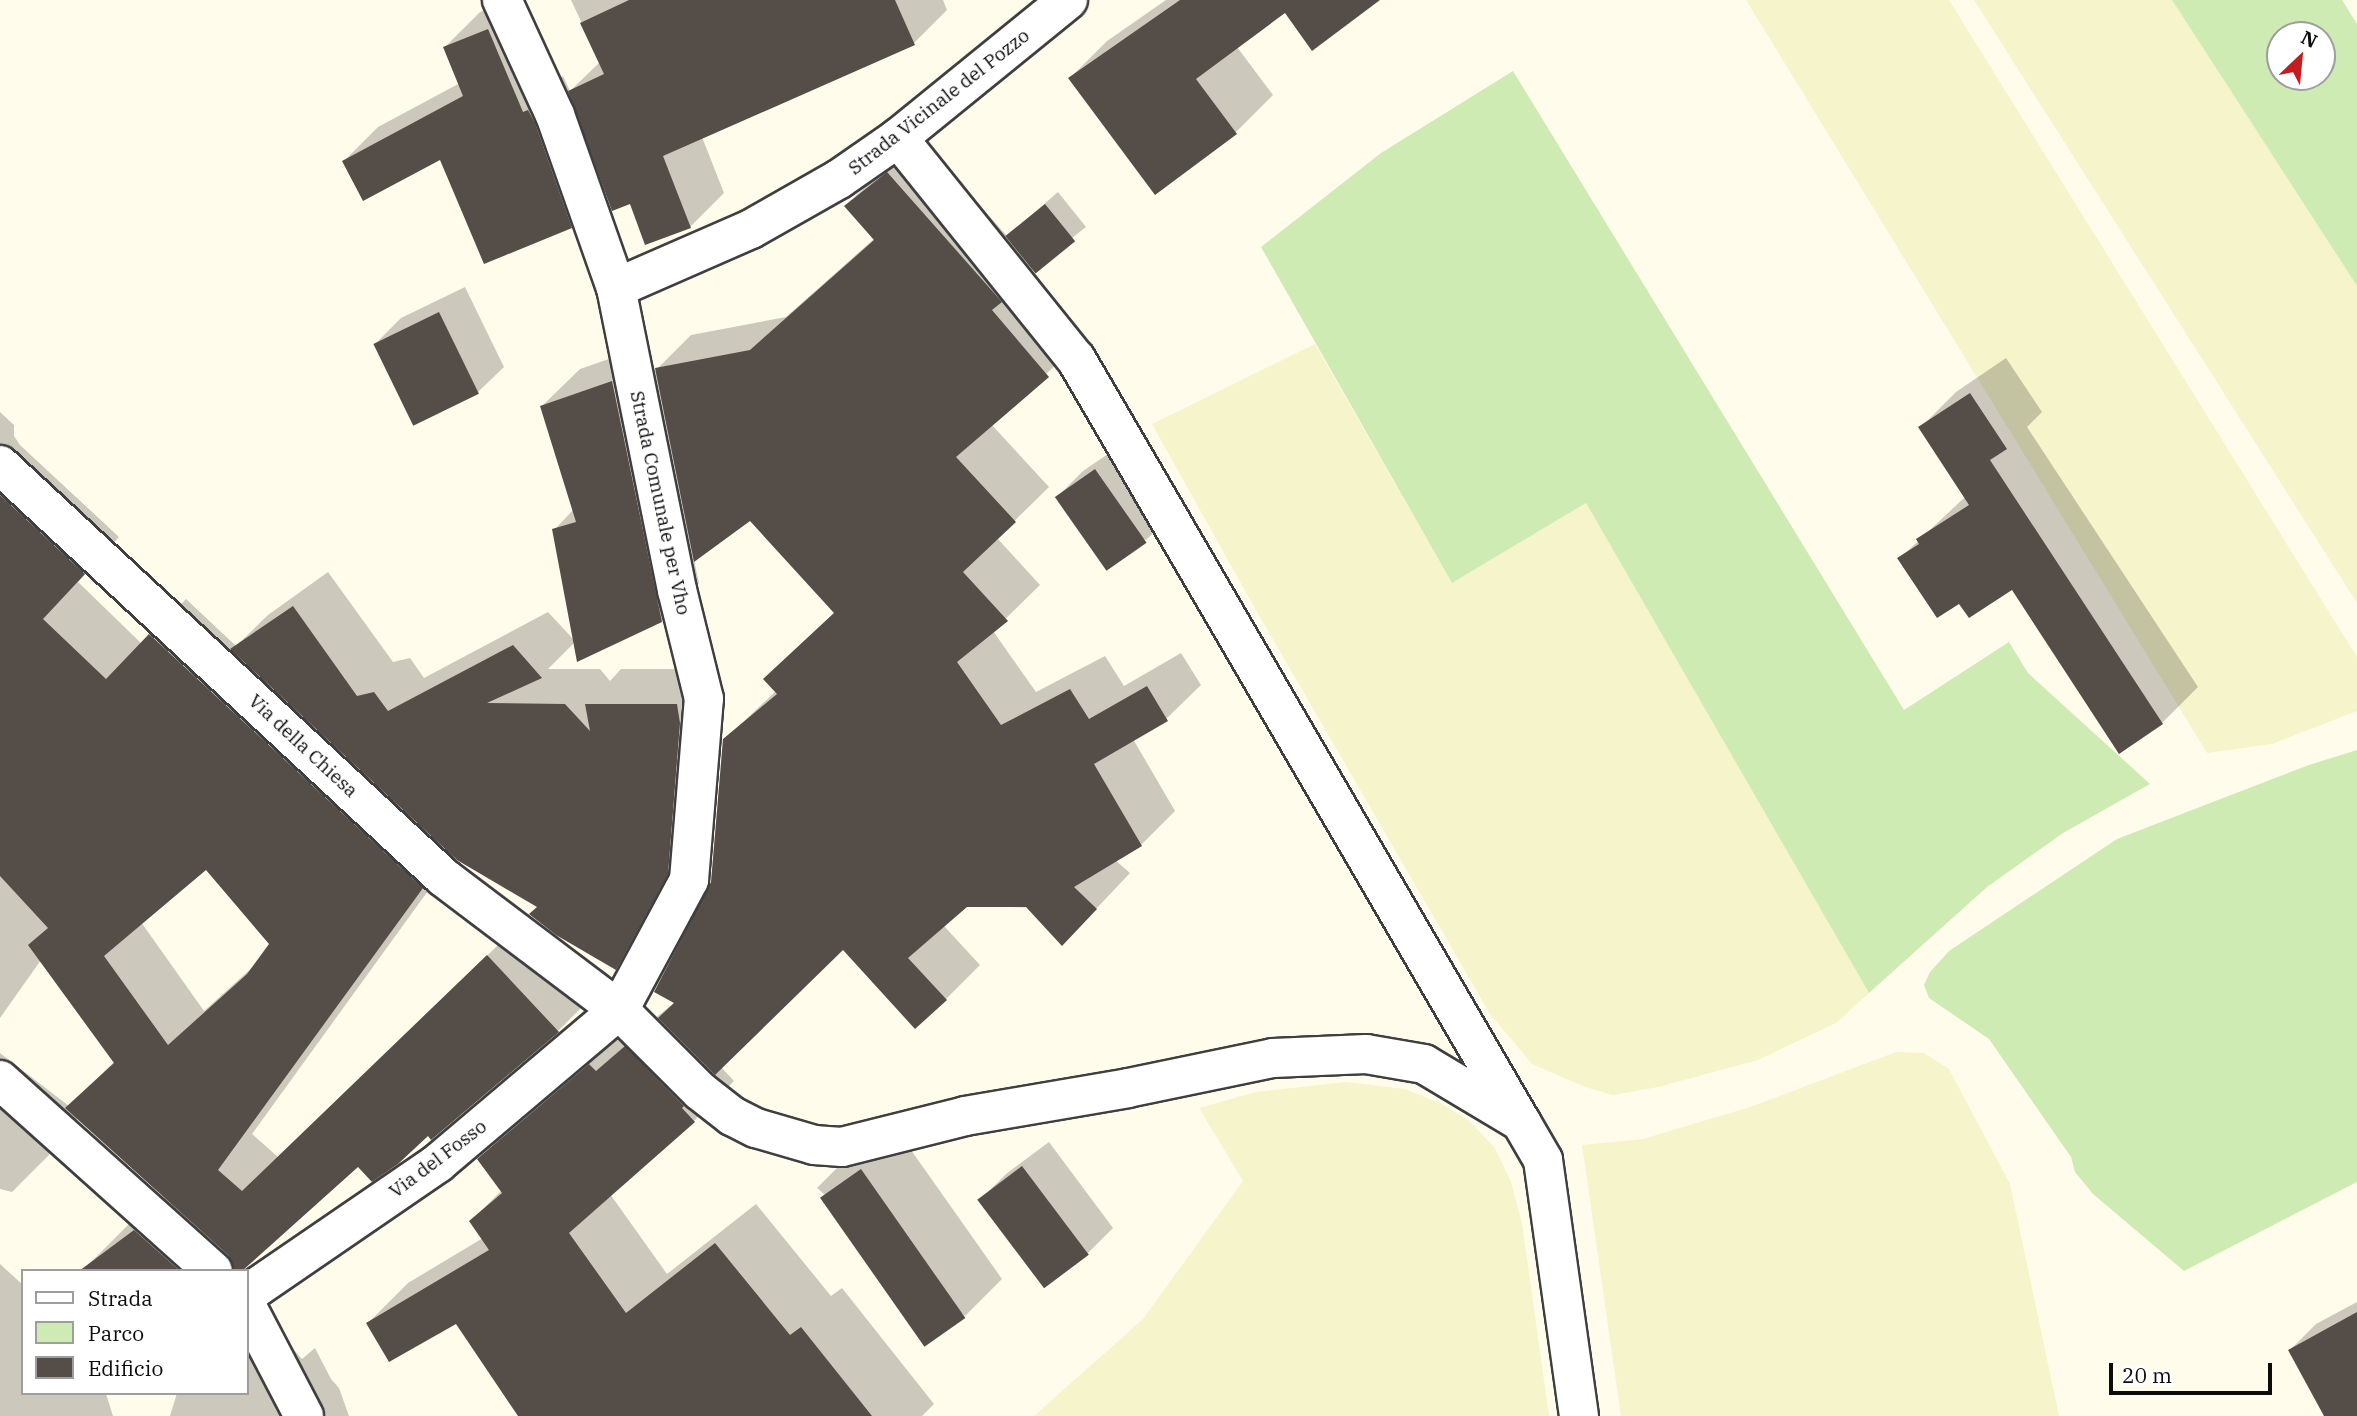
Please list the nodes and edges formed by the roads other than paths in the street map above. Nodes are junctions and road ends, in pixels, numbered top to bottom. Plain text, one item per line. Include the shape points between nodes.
1 (502, 0) edge
2 (1068, 0) edge
3 (898, 138) junction
4 (616, 288) junction
5 (0, 465) edge
6 (619, 1010) junction
7 (0, 1080) edge
8 (1521, 1122) junction
9 (211, 1269) edge
10 (248, 1293) edge
11 (248, 1309) edge
12 (304, 1416) edge
13 (1579, 1416) edge

1 - 4 street, Strada Comunale per Vho via 555,115
2 - 3 street, Strada Vicinale del Pozzo
3 - 4 street, Strada Vicinale del Pozzo via 751,229
3 - 8 street via 1076,359
4 - 6 street, Strada Comunale per Vho via 677,590 704,699 689,880
5 - 6 street, Via della Chiesa via 443,877
6 - 8 street, Via della Chiesa via 699,1091 732,1116 814,1145 842,1147 965,1116 1273,1058 1316,1054 1366,1054 1424,1064
6 - 10 street, Via del Fosso via 438,1163
7 - 9 street
8 - 13 street via 1543,1160
11 - 12 street

